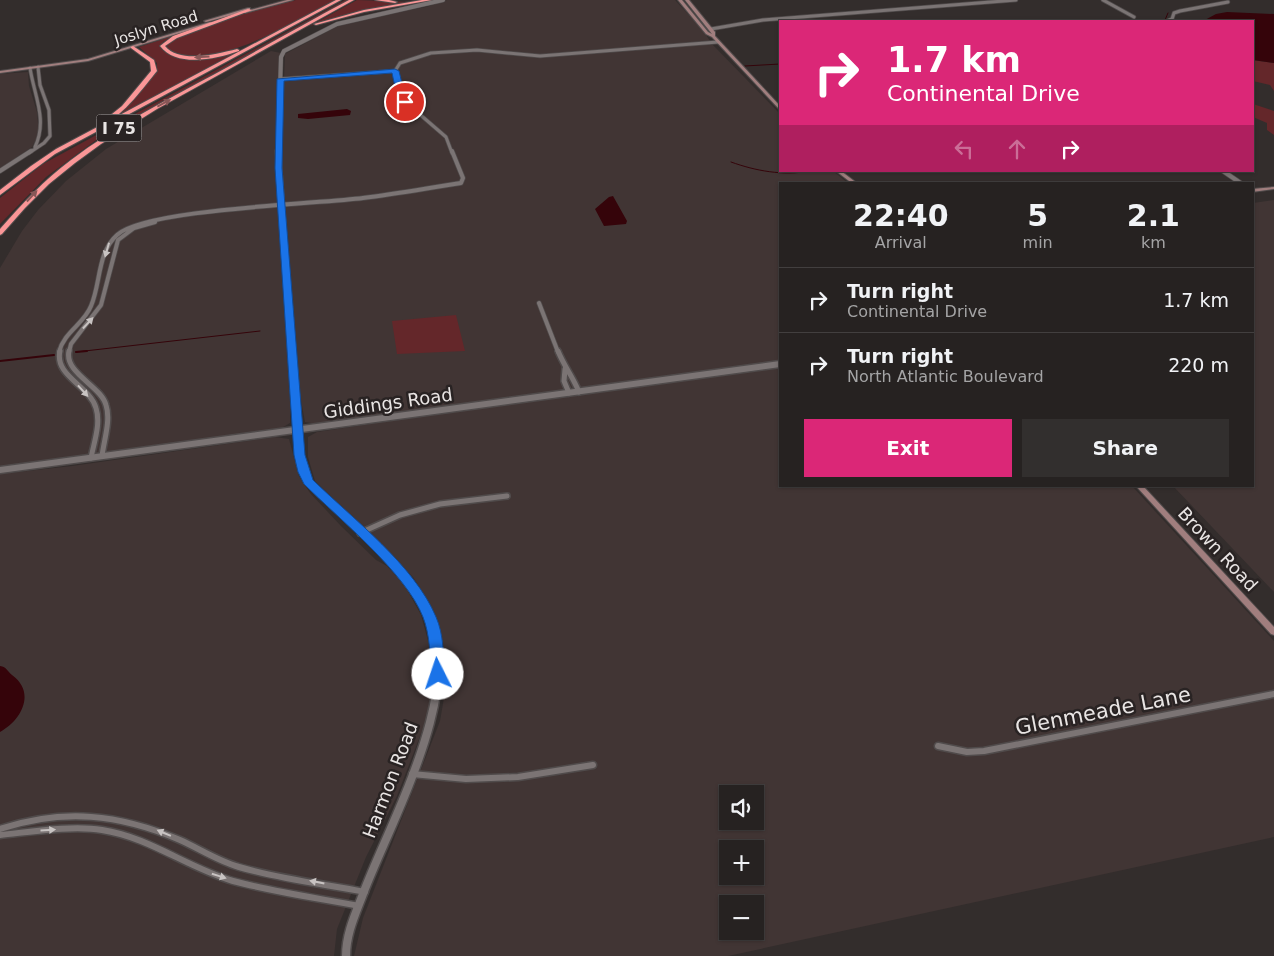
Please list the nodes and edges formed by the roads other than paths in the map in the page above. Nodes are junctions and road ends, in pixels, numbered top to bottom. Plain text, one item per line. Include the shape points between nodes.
1 (286, 0) edge
2 (339, 0) edge
3 (352, 0) edge
4 (377, 0) edge
5 (420, 0) edge
6 (430, 0) edge
7 (443, 0) edge
8 (680, 0) edge
9 (685, 0) edge
10 (1016, 0) edge
11 (1103, 0) edge
12 (1202, 0) edge
13 (1228, 2) dead end
14 (1208, 4) junction
15 (327, 6) junction
16 (250, 10) junction
17 (1134, 16) dead end
18 (1170, 20) edge
19 (704, 29) junction
20 (711, 29) junction
21 (713, 36) junction
22 (717, 41) junction
23 (277, 42) junction
24 (133, 45) junction
25 (38, 67) junction
26 (30, 68) junction
27 (395, 71) junction
28 (0, 72) edge
29 (280, 79) junction
30 (40, 84) junction
31 (32, 85) junction
32 (47, 105) junction
33 (39, 106) junction
34 (779, 108) edge
35 (34, 149) junction
36 (54, 153) junction
37 (0, 171) edge
38 (839, 172) edge
39 (1224, 172) edge
40 (853, 182) edge
41 (1239, 182) edge
42 (1274, 188) edge
43 (1254, 190) edge
44 (0, 192) edge
45 (281, 207) junction
46 (0, 233) edge
47 (540, 303) dead end
48 (779, 364) edge
49 (565, 369) junction
50 (579, 392) junction
51 (568, 393) junction
52 (298, 430) junction
53 (102, 456) junction
54 (91, 458) junction
55 (0, 470) edge
56 (1140, 487) edge
57 (507, 496) dead end
58 (360, 533) junction
59 (1274, 632) edge
60 (1274, 694) edge
61 (938, 746) dead end
62 (593, 765) dead end
63 (412, 774) junction
64 (0, 829) edge
65 (0, 835) edge
66 (365, 892) junction
67 (359, 906) junction
68 (346, 956) edge

1 - 16 main road, Joslyn Road
1 - 24 main road, Joslyn Road
2 - 15 highway, I 75
3 - 23 highway, I 75
4 - 5 highway
6 - 23 highway via 336,18
7 - 29 street, Harmon Road via 352,20 301,40 282,54
8 - 19 main road
9 - 20 main road
10 - 20 street via 763,20
11 - 17 street
12 - 14 street
13 - 14 street
14 - 18 street via 1174,13
15 -> 16 highway via 226,54 184,57 163,49 164,43 175,37
15 - 36 highway, I 75
16 - 24 main road, Joslyn Road
19 - 20 main road
19 - 21 main road
20 - 21 main road
21 - 22 main road
22 - 27 street via 540,56 477,50 431,53 406,60
22 - 34 main road
46 -> 23 highway, I 75 via 42,184 87,148
24 - 25 main road, Joslyn Road via 101,55
24 - 36 highway via 153,63 155,69 151,76 113,116
25 - 26 main road, Joslyn Road
25 - 30 street
26 - 28 main road, Joslyn Road
26 - 31 street
27 - 29 street
27 - 45 street via 402,99 446,136 463,178 461,183
29 - 45 street, Harmon Road via 278,168
30 - 31 street
30 - 32 street
31 - 33 street
32 - 33 street
32 - 35 street via 50,136
33 - 35 street via 41,137
35 - 37 street
36 - 44 highway, I 75
38 - 40 main road
39 - 41 street
42 - 43 main road
45 - 52 street, Harmon Road
53 -> 45 street via 108,414 106,402 72,365 68,354 76,335 101,306 118,240 126,232 150,223
45 -> 54 street via 148,220 128,226 110,240 91,306 62,342 58,356 62,368 95,404 97,416
47 - 49 street
48 - 50 street, Giddings Road
49 - 50 street
49 - 51 street
50 - 51 street, Giddings Road
51 - 52 street, Giddings Road
52 - 53 street, Giddings Road
52 - 58 street, Harmon Road via 300,463 308,482
53 - 54 street, Giddings Road
54 - 55 street, Giddings Road
56 - 59 main road, Brown Road
57 - 58 street via 426,507
58 - 63 street, Harmon Road via 398,568 415,591 430,618 436,642 438,674 434,708 426,742
60 - 61 street, Glenmeade Lane via 984,750 967,752
62 - 63 street via 518,777 466,779
63 - 66 street, Harmon Road
66 -> 64 street via 237,866 143,824 103,816 48,817
65 -> 67 street via 50,830 102,830 156,847 209,873 234,881
66 - 67 street, Harmon Road
67 - 68 street, Harmon Road via 346,940

